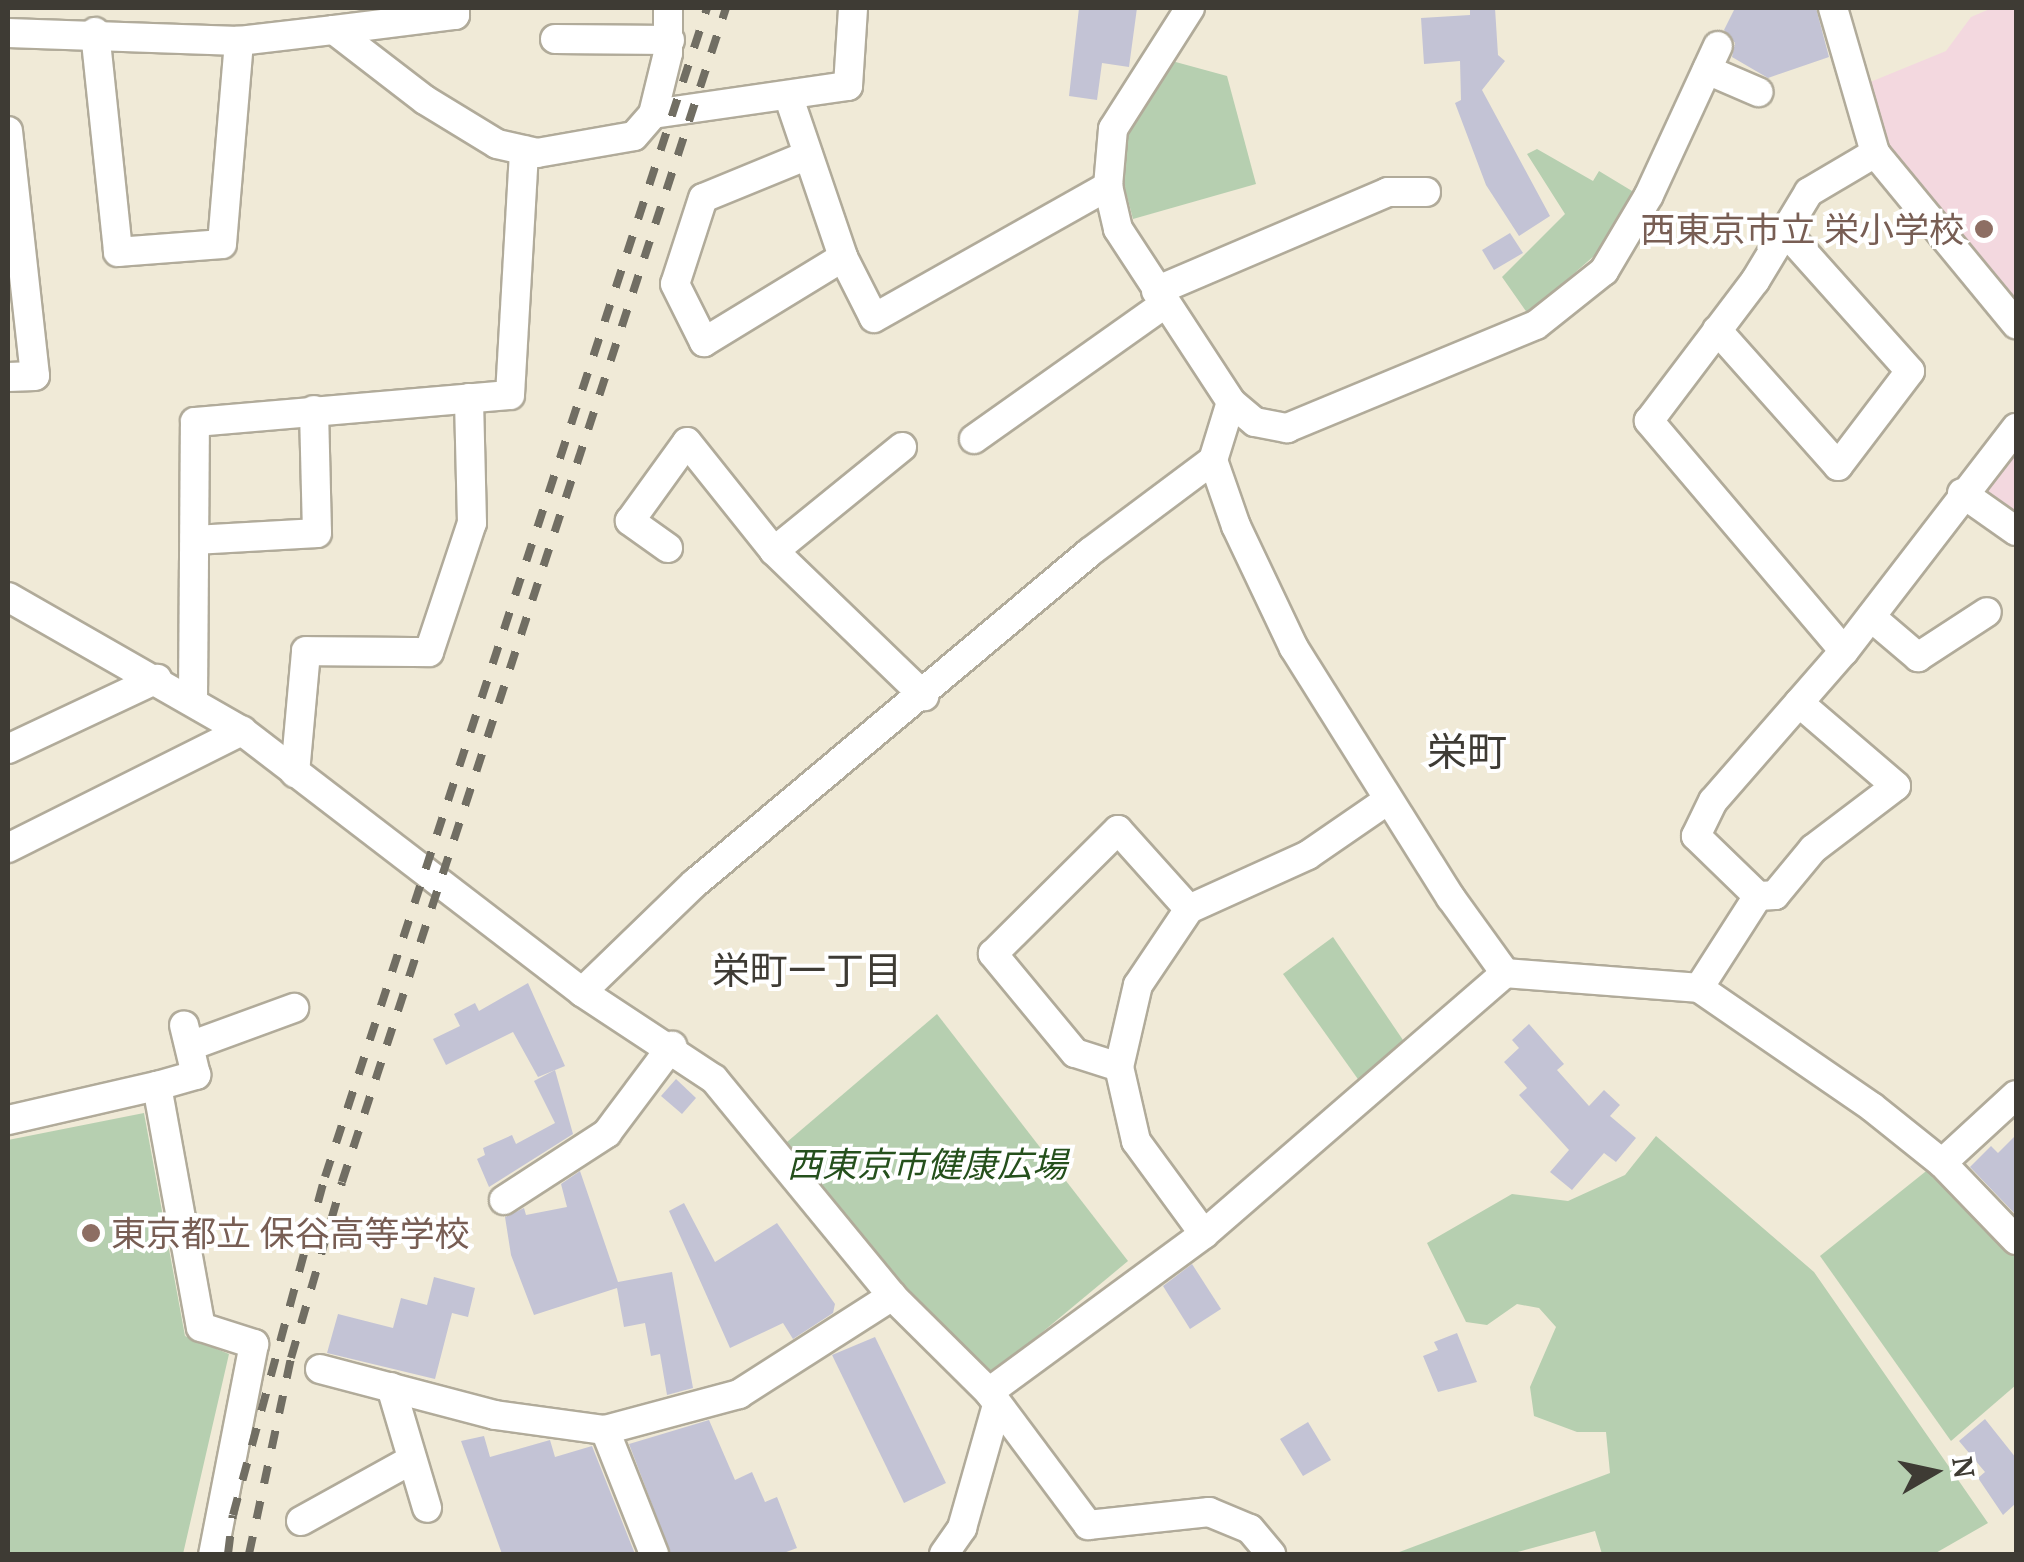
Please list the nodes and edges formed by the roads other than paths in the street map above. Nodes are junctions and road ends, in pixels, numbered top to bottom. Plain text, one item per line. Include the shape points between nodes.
1 (455, 8) edge
2 (668, 8) edge
3 (853, 8) edge
4 (1190, 8) edge
5 (1833, 8) edge
6 (81, 24) edge
7 (334, 30) junction
8 (8, 33) edge
9 (555, 40) dead end
10 (670, 40) junction
11 (239, 42) junction
12 (1758, 92) dead end
13 (788, 95) junction
14 (653, 114) junction
15 (8, 132) edge
16 (524, 150) junction
17 (1875, 153) junction
18 (808, 155) junction
19 (1108, 186) junction
20 (1426, 192) dead end
21 (1785, 231) junction
22 (844, 257) junction
23 (1161, 297) junction
24 (2016, 324) edge
25 (1717, 330) junction
26 (8, 376) edge
27 (469, 398) junction
28 (1231, 402) junction
29 (314, 410) junction
30 (2016, 428) edge
31 (974, 439) dead end
32 (902, 447) dead end
33 (1213, 460) junction
34 (1962, 494) junction
35 (2016, 530) edge
36 (195, 540) junction
37 (668, 548) dead end
38 (774, 551) junction
39 (8, 597) edge
40 (1988, 612) dead end
41 (1871, 617) junction
42 (1844, 651) junction
43 (157, 679) junction
44 (924, 696) junction
45 (193, 700) junction
46 (1799, 703) junction
47 (242, 731) junction
48 (8, 749) edge
49 (295, 772) junction
50 (1388, 800) junction
51 (8, 848) edge
52 (1758, 896) junction
53 (1189, 909) junction
54 (1506, 973) junction
55 (1699, 988) junction
56 (582, 992) junction
57 (294, 1008) dead end
58 (672, 1046) junction
59 (1119, 1068) junction
60 (157, 1086) junction
61 (2016, 1095) edge
62 (8, 1120) edge
63 (1942, 1163) junction
64 (504, 1200) dead end
65 (1204, 1234) junction
66 (2016, 1240) edge
67 (892, 1296) junction
68 (320, 1369) dead end
69 (390, 1387) junction
70 (993, 1399) junction
71 (605, 1430) junction
72 (412, 1460) junction
73 (427, 1508) dead end
74 (301, 1521) dead end
75 (212, 1554) edge
76 (654, 1554) edge
77 (944, 1554) edge
78 (1270, 1554) edge

1 - 7 street via 455,16
2 - 10 street
3 - 13 street via 848,86
4 - 19 street via 1113,129
5 - 17 street
6 - 8 street
6 - 11 street
6 - 11 street via 118,252 222,244
7 - 11 street
7 - 16 street via 426,100 497,144
9 - 10 street
10 - 14 street
12 - 28 street via 1712,58 1649,195 1604,271 1536,326 1287,428 1254,422
13 - 14 street
13 - 18 street
14 - 16 street via 634,136
15 - 26 street via 35,376
16 - 27 street via 510,395
17 - 21 street via 1808,192
17 - 24 street
18 - 22 street
18 - 22 street via 703,198 675,284 704,342
19 - 22 street via 874,318
19 - 23 street via 1118,229
20 - 23 street via 1388,192
21 - 25 street
21 - 25 street via 1910,372 1838,466
23 - 28 street
23 - 31 street
25 - 42 street via 1649,421
27 - 29 street
27 - 49 street via 472,523 429,652 306,651
28 - 33 street
29 - 36 street via 196,422
29 - 36 street via 316,533
30 - 34 street
32 - 38 street
33 - 44 street via 1090,552
33 - 50 street via 1262,586
34 - 35 street
34 - 41 street
36 - 45 street
37 - 38 street via 630,521 687,442
38 - 44 street
39 - 43 street
40 - 41 street via 1918,657
41 - 42 street
42 - 46 street
43 - 45 street
43 - 48 street
44 - 56 street via 695,882
45 - 47 street
46 - 52 street via 1713,801 1696,836
46 - 52 street via 1896,786 1813,849 1775,895
47 - 49 street
47 - 51 street
49 - 56 street
50 - 53 street via 1308,854
50 - 54 street
52 - 55 street
53 - 59 street via 1138,985
53 - 59 street via 1118,830 993,954 1074,1053
54 - 55 street
54 - 65 street
55 - 63 street
56 - 58 street
57 - 60 street via 187,1036 196,1074
58 - 64 street via 607,1133
58 - 67 street via 714,1079
59 - 65 street via 1136,1141
60 - 62 street
60 - 75 street via 201,1326 254,1344
61 - 63 street
63 - 66 street
65 - 70 street
67 - 70 street
67 - 71 street via 739,1394
68 - 69 street
69 - 71 street via 494,1415
69 - 72 street
70 - 77 street via 962,1528
70 - 78 street via 1088,1526 1209,1512 1250,1530
71 - 76 street
72 - 73 street
72 - 74 street

